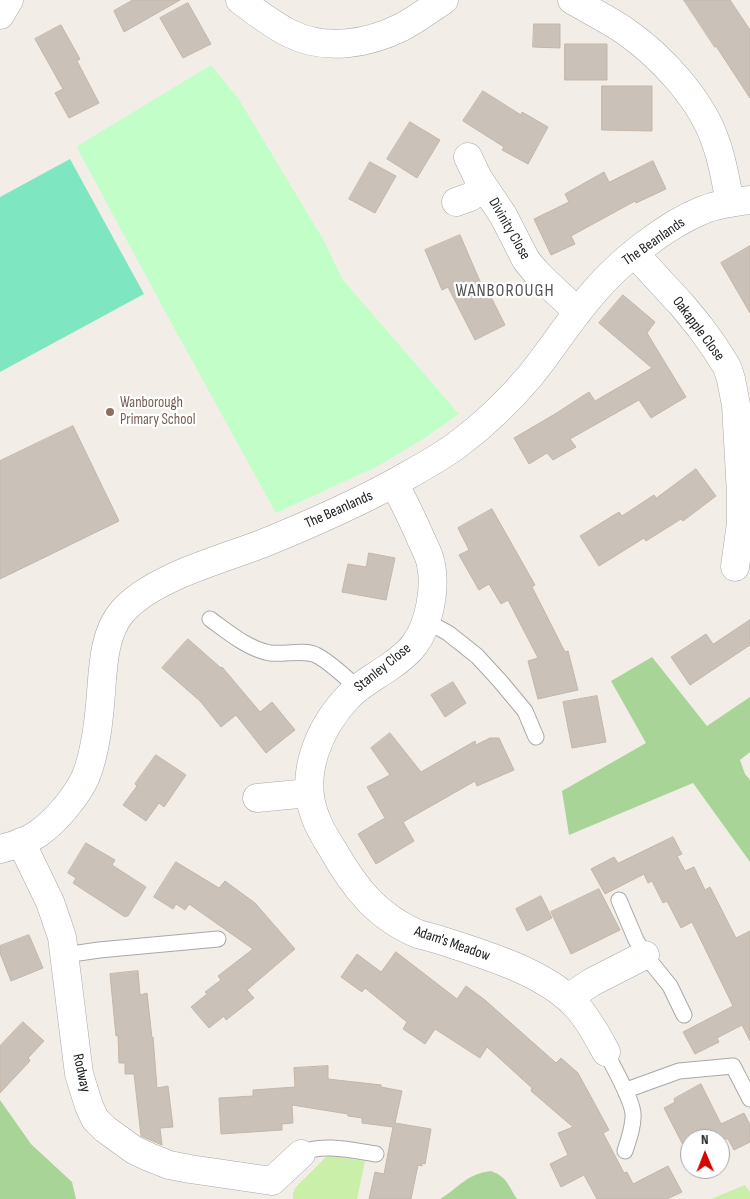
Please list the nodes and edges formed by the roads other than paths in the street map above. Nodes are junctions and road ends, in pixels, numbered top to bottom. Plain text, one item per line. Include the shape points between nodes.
1 (9, 0) edge
2 (240, 0) edge
3 (444, 0) edge
4 (572, 0) edge
5 (0, 14) edge
6 (468, 157) dead end
7 (484, 187) junction
8 (456, 202) dead end
9 (740, 202) edge
10 (634, 254) junction
11 (578, 312) junction
12 (394, 483) junction
13 (735, 567) dead end
14 (210, 619) dead end
15 (426, 620) junction
16 (358, 688) junction
17 (536, 737) dead end
18 (258, 798) dead end
19 (312, 805) junction
20 (10, 845) edge
21 (619, 900) dead end
22 (218, 939) dead end
23 (645, 954) junction
24 (65, 955) junction
25 (568, 998) junction
26 (684, 1015) dead end
27 (606, 1052) joint
28 (626, 1093) junction
29 (750, 1099) edge
30 (625, 1151) dead end
31 (301, 1154) joint
32 (376, 1154) dead end
33 (272, 1190) edge

1 - 5 street
2 - 3 street via 292,35 343,44 374,38 404,26
4 - 9 street via 624,30 669,68 704,116
6 - 7 street, Divinity Close
7 - 8 street, Divinity Close
7 - 11 street, Divinity Close via 530,265
9 - 10 street, The Beanlands via 705,209 684,219
10 - 11 street, The Beanlands via 615,269
10 - 13 street, Oakapple Close via 700,327 727,367 731,379 736,405 741,494
11 - 12 street, The Beanlands via 531,375 484,424 455,447
12 - 15 street, Stanley Close via 431,564 432,600
12 - 20 street, The Beanlands via 330,515 182,574 134,601 121,614 107,646 97,733 85,778 71,800 38,834
14 - 16 lane via 252,647 270,653 314,654
15 - 16 street, Stanley Close via 421,634 404,655
15 - 17 lane via 477,656 525,711
16 - 19 street, Stanley Close via 325,728 312,761 309,781
18 - 19 street
19 - 25 street, Adam's Meadow via 337,857 361,893 395,922 418,934 512,965
20 - 24 street, Rodway via 50,902
21 - 23 lane
22 - 24 lane
23 - 25 street
23 - 26 lane via 670,986
24 - 33 street, Rodway via 79,1074 95,1119 112,1135 149,1158
25 - 27 street, Adam's Meadow via 591,1025
27 - 28 lane
28 - 29 lane via 679,1071 733,1066
28 - 30 lane via 633,1113
31 - 32 lane via 322,1148
31 - 33 street, Rodway

